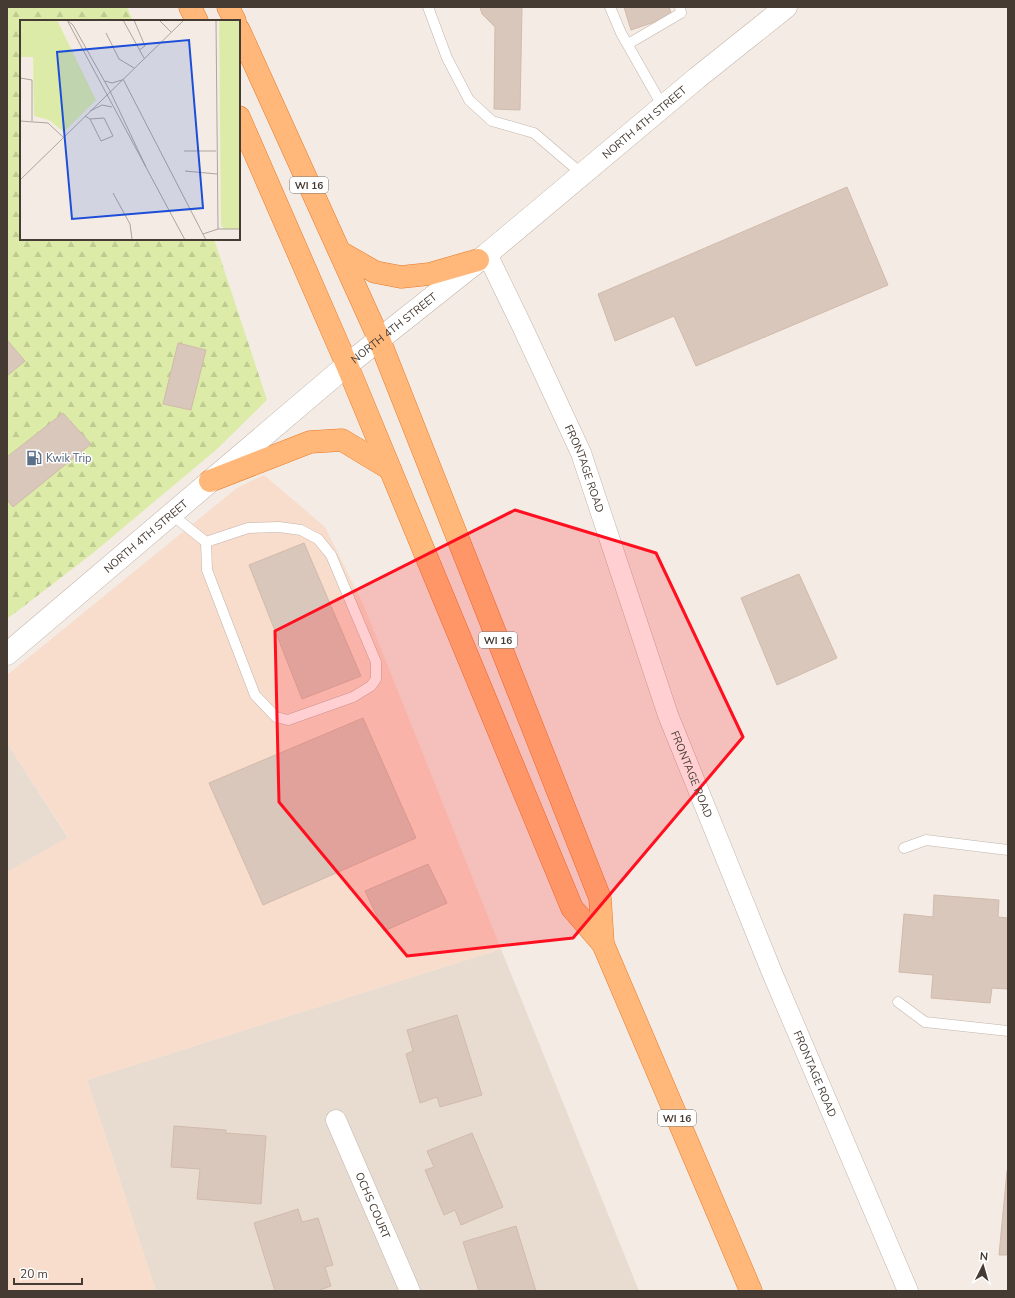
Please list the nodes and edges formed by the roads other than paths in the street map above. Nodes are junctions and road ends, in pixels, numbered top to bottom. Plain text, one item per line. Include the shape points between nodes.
1 (190, 7) edge
2 (228, 7) edge
3 (428, 7) edge
4 (610, 7) edge
5 (680, 7) edge
6 (786, 7) edge
7 (196, 20) edge
8 (234, 20) edge
9 (240, 32) edge
10 (628, 44) junction
11 (663, 107) junction
12 (240, 119) edge
13 (582, 174) junction
14 (340, 252) junction
15 (482, 257) junction
16 (379, 339) junction
17 (347, 365) junction
18 (390, 469) junction
19 (210, 481) junction
20 (171, 514) junction
21 (206, 542) junction
22 (7, 654) edge
23 (904, 848) dead end
24 (1008, 850) edge
25 (603, 944) junction
26 (898, 1002) dead end
27 (1008, 1031) edge
28 (336, 1120) dead end
29 (410, 1291) edge
30 (751, 1291) edge
31 (908, 1291) edge

1 - 7 highway
2 - 8 highway
3 - 13 lane via 447,58 468,100 492,121 534,133
4 - 10 lane
5 - 10 lane via 681,13
6 - 11 street, NORTH 4TH STREET
9 - 14 highway, WI 16
10 - 11 lane
11 - 13 street, NORTH 4TH STREET
12 - 17 highway, WI 16
13 - 15 street, NORTH 4TH STREET
14 - 15 highway via 375,272 401,277 429,274
14 - 16 highway, WI 16
15 - 16 street, NORTH 4TH STREET
15 - 31 street, FRONTAGE ROAD via 521,324 581,453 668,715 773,975
16 - 17 street, NORTH 4TH STREET
16 - 25 highway, WI 16 via 600,898
17 - 18 highway, WI 16
17 - 19 street, NORTH 4TH STREET
18 - 19 highway via 342,440 310,442
18 - 25 highway, WI 16 via 572,908
19 - 20 street, NORTH 4TH STREET
20 - 21 lane
20 - 22 street, NORTH 4TH STREET
21 - 21 lane via 248,528 279,527 301,530 318,539 331,555 376,662 376,678 371,686 353,697 288,720 276,717 255,695 207,570
23 - 24 lane via 926,840
25 - 30 highway, WI 16
26 - 27 lane via 925,1022
28 - 29 street, OCHS COURT

